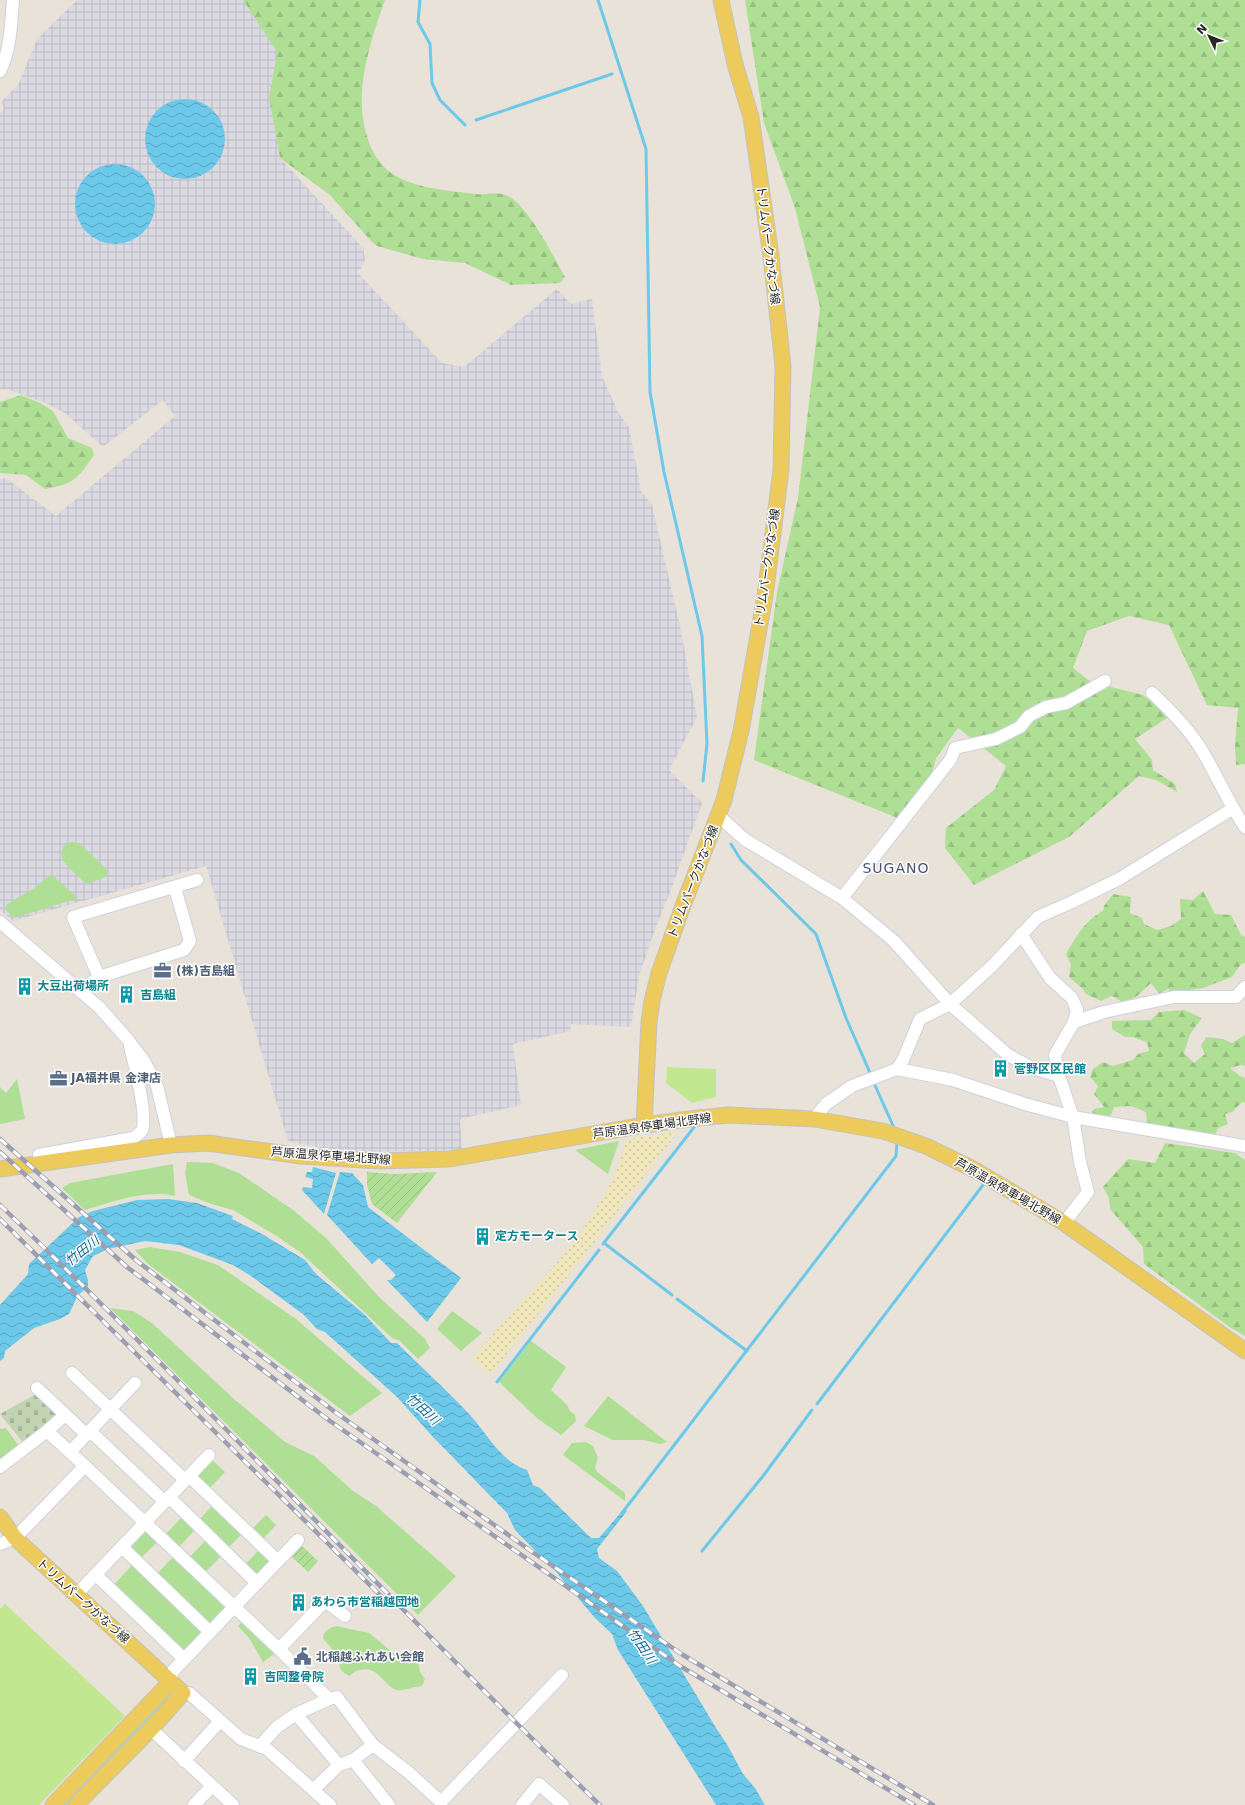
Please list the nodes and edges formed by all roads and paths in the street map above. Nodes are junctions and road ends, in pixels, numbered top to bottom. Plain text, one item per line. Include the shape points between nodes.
1 (13, 0) edge
2 (720, 0) edge
3 (3, 51) edge
4 (0, 71) edge
5 (1105, 681) dead end
6 (1152, 692) dead end
7 (1232, 809) junction
8 (719, 816) junction
9 (1245, 827) edge
10 (198, 880) dead end
11 (175, 888) junction
12 (842, 898) junction
13 (0, 922) edge
14 (1021, 934) junction
15 (99, 977) junction
16 (1245, 987) edge
17 (80, 991) junction
18 (950, 1004) junction
19 (1074, 1022) junction
20 (129, 1041) junction
21 (897, 1069) junction
22 (1058, 1076) junction
23 (1072, 1117) junction
24 (814, 1119) junction
25 (644, 1125) junction
26 (171, 1145) junction
27 (1245, 1146) edge
28 (38, 1155) dead end
29 (0, 1170) edge
30 (1064, 1223) junction
31 (1245, 1351) edge
32 (72, 1373) dead end
33 (135, 1383) dead end
34 (37, 1388) dead end
35 (110, 1410) junction
36 (65, 1415) junction
37 (47, 1431) junction
38 (88, 1433) junction
39 (70, 1452) junction
40 (209, 1455) dead end
41 (85, 1466) junction
42 (0, 1467) edge
43 (187, 1478) junction
44 (167, 1500) junction
45 (0, 1516) edge
46 (145, 1523) junction
47 (15, 1538) junction
48 (298, 1540) dead end
49 (0, 1544) edge
50 (122, 1546) junction
51 (278, 1561) junction
52 (96, 1574) junction
53 (257, 1583) junction
54 (76, 1595) junction
55 (234, 1608) junction
56 (345, 1616) dead end
57 (210, 1632) junction
58 (279, 1649) junction
59 (184, 1659) junction
60 (562, 1675) dead end
61 (171, 1681) junction
62 (183, 1693) junction
63 (329, 1699) junction
64 (296, 1714) junction
65 (220, 1721) junction
66 (151, 1729) junction
67 (373, 1745) junction
68 (260, 1746) junction
69 (353, 1760) junction
70 (184, 1761) junction
71 (338, 1764) junction
72 (212, 1786) junction
73 (315, 1797) edge
74 (441, 1804) edge
75 (53, 1805) edge
76 (76, 1805) edge
77 (194, 1805) edge
78 (233, 1805) edge
79 (330, 1805) edge
80 (389, 1805) edge
81 (522, 1805) edge
82 (563, 1805) edge

1 - 3 street via 11,29
2 - 8 main road, トリムパークかなづ線 via 751,117 783,366 781,470 765,596 742,731
3 - 4 street
5 - 12 street via 1066,704 1046,707 1029,716 1020,727 996,739 955,748 951,759
6 - 7 street via 1177,718 1204,753
7 - 9 street
7 - 14 street via 1119,879 1038,917
8 - 12 street via 744,839
8 - 25 main road, トリムパークかなづ線 via 659,973 649,1022
10 - 11 street
11 - 15 street via 190,941 184,950
11 - 15 street via 73,917
12 - 18 street via 894,941
13 - 17 street
14 - 18 street via 992,966
14 - 19 street via 1050,978 1072,998 1077,1010
15 - 17 street
16 - 19 street via 1236,996 1174,997 1104,1012
17 - 20 street via 100,1008
18 - 21 street via 920,1019
18 - 22 street via 1008,1055 1032,1068
19 - 22 street via 1055,1055
20 - 26 street via 144,1061 157,1086
20 - 28 street via 140,1087 143,1125 139,1134 133,1138
21 - 23 street via 953,1080
21 - 24 street via 852,1086 826,1104
22 - 23 street
23 - 27 street
23 - 30 street via 1088,1192
24 - 25 main road, 芦原温泉停車場北野線 via 728,1115
24 - 30 main road, 芦原温泉停車場北野線 via 882,1131 926,1146 975,1170
25 - 26 main road, 芦原温泉停車場北野線 via 482,1154 419,1161 301,1156 208,1143
26 - 29 main road, 芦原温泉停車場北野線
30 - 31 main road, 芦原温泉停車場北野線
32 - 35 street
33 - 35 street
34 - 36 street
35 - 38 street
35 - 43 street
36 - 37 street
36 - 38 street
37 - 39 street
37 - 42 street
38 - 39 street
38 - 44 street
39 - 41 street
40 - 43 street
41 - 46 street
41 - 47 street
43 - 44 street
43 - 51 street
44 - 46 street
44 - 53 street
45 - 47 main road, トリムパークかなづ線
46 - 50 street
46 - 55 street
47 - 49 street
47 - 54 main road, トリムパークかなづ線
48 - 51 street
50 - 52 street
50 - 57 street
51 - 53 street
52 - 54 street
52 - 59 street
53 - 55 street
54 - 61 main road, トリムパークかなづ線
55 - 57 street
55 - 58 street
56 - 58 street via 325,1601
57 - 59 street
58 - 63 street
59 - 61 street via 173,1671
60 - 74 street
61 - 62 main road, トリムパークかなづ線
61 - 75 main road
62 - 65 street via 189,1693
62 - 66 main road
63 - 64 street
63 - 67 street via 337,1697
64 - 68 street via 277,1727
64 - 71 street
65 - 68 street via 241,1739
65 - 70 street
66 - 70 street
66 - 76 main road
67 - 69 street
67 - 74 street via 408,1772
68 - 73 street via 267,1749
69 - 71 street
69 - 80 street
70 - 72 street
71 - 73 street
72 - 77 street
72 - 78 street
73 - 79 street
81 - 82 street via 539,1784

